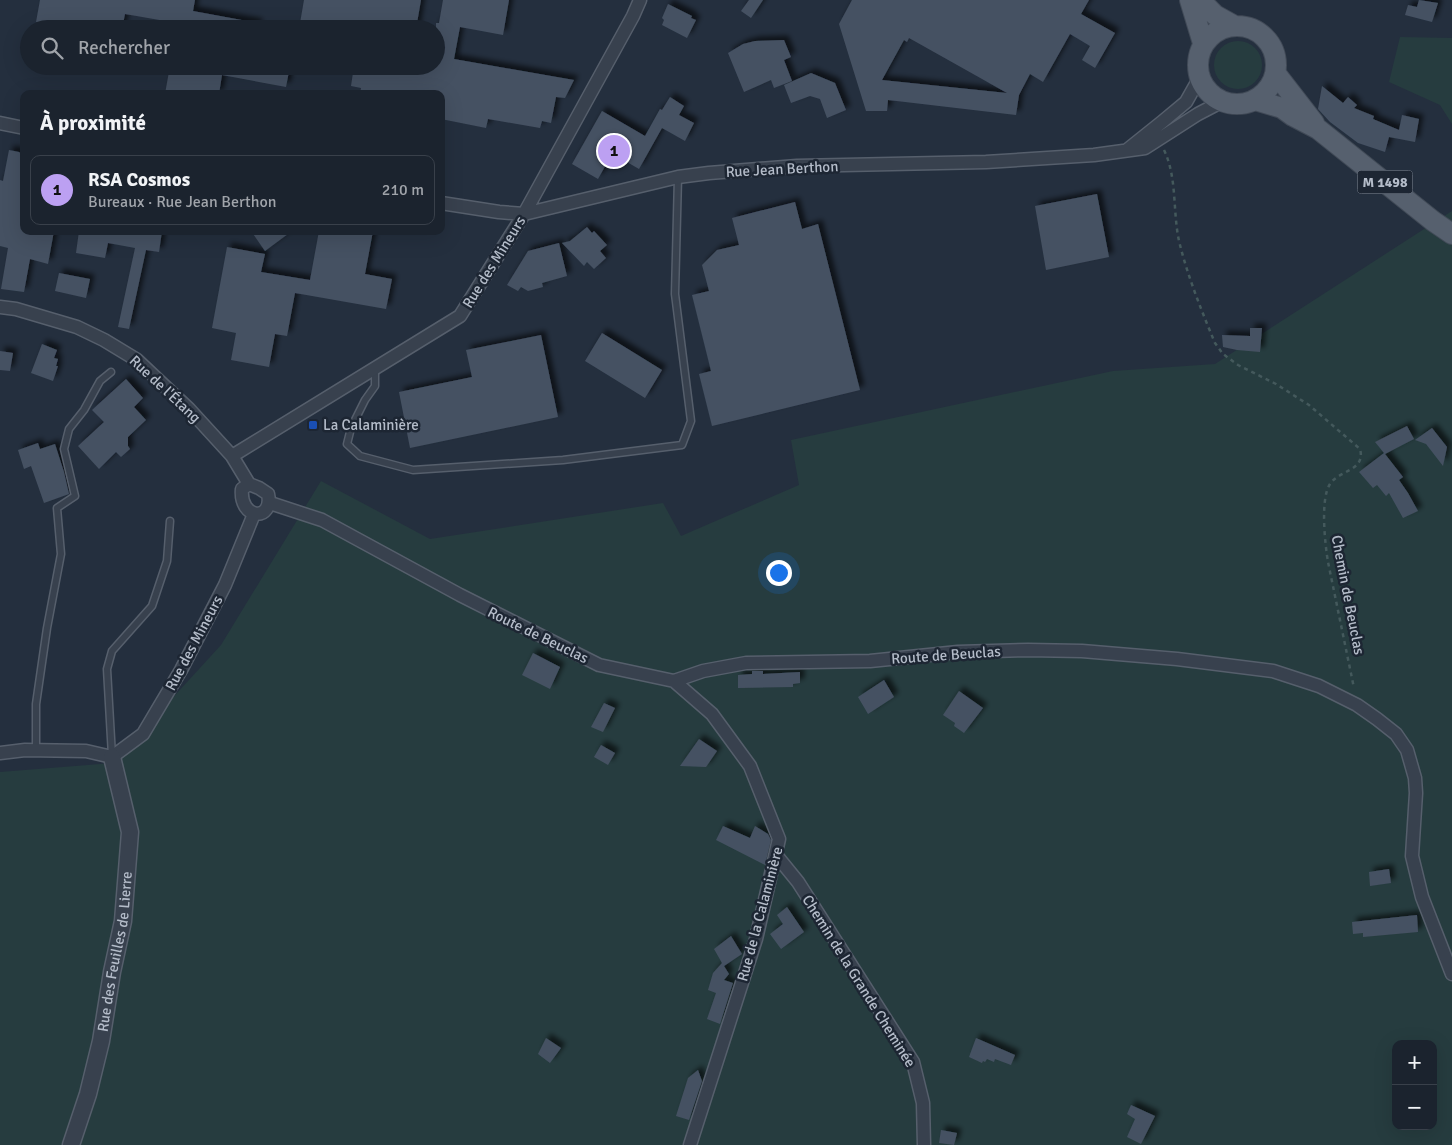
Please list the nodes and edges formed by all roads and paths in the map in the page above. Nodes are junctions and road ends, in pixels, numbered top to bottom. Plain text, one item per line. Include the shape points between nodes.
1 (640, 0) edge
2 (1190, 0) edge
3 (1200, 0) edge
4 (1233, 25) junction
5 (1203, 43) junction
6 (1276, 74) junction
7 (1199, 79) junction
8 (1255, 100) junction
9 (1223, 101) junction
10 (0, 124) edge
11 (20, 127) edge
12 (1318, 129) junction
13 (1159, 140) junction
14 (1127, 150) junction
15 (678, 176) junction
16 (445, 204) edge
17 (524, 214) junction
18 (1452, 234) edge
19 (0, 307) edge
20 (375, 370) junction
21 (111, 372) dead end
22 (232, 456) junction
23 (249, 484) junction
24 (270, 503) junction
25 (254, 514) junction
26 (170, 522) dead end
27 (674, 681) junction
28 (1357, 705) junction
29 (36, 750) junction
30 (0, 753) edge
31 (112, 757) junction
32 (776, 855) junction
33 (1452, 974) edge
34 (71, 1145) edge
35 (690, 1145) edge
36 (924, 1145) edge

1 - 17 street, Rue des Mineurs
2 - 5 main road
3 - 4 main road, M 1498
4 - 5 main road via 1211,35
4 - 6 main road, M 1498 via 1244,26 1264,36 1275,53
5 - 7 main road via 1197,60
6 - 8 main road via 1269,88
6 - 12 main road, M 1498
7 - 9 main road via 1210,94
7 - 14 street via 1186,102
8 - 9 main road, M 1498 via 1235,104
8 - 12 main road, M 1498 via 1282,108
9 - 13 street, Rue Jean Berthon
10 - 11 street
12 - 18 main road, M 1498
13 - 14 street, Rue Jean Berthon via 1145,148
13 - 28 path, Chemin de Beuclas via 1171,171 1180,245 1215,343 1238,365 1309,405 1360,449 1359,463 1330,483 1326,492 1324,528
14 - 15 street, Rue Jean Berthon via 986,162 797,166
15 - 17 street, Rue Jean Berthon
15 - 20 lane via 675,294 691,421 682,444 563,460 413,470 360,456 347,444 350,428 375,386
16 - 17 street, Rue Jean Berthon
17 - 20 street, Rue des Mineurs via 460,316
19 - 22 street, Rue de l'Étang via 76,327 137,360
20 - 22 street, Rue des Mineurs
21 - 29 lane via 100,381 70,429 64,449 76,496 57,508 61,554 36,704
22 - 23 street, Rue de l'Étang
23 - 24 street, Rue de l'Étang via 268,494
23 - 25 street via 242,489 243,504
24 - 25 street via 266,510
24 - 27 street, Route de Beuclas via 322,520 460,596 599,665
25 - 31 street, Rue des Mineurs via 226,585 181,670 142,734
26 - 31 lane via 167,561 152,606 112,651 107,669
27 - 28 street, Route de Beuclas via 703,670 746,663 870,661 968,651 1082,651 1273,671 1319,686
27 - 32 street, Rue de la Calaminière via 712,714 750,766 779,838
28 - 33 street, Route de Beuclas via 1396,734 1407,750 1416,792 1412,856 1422,897
29 - 30 street
29 - 31 street via 86,751
31 - 34 street, Rue des Feuilles de Lierre via 130,832 123,921 88,1094
32 - 35 street, Rue de la Calaminière via 756,939
32 - 36 street, Chemin de la Grande Cheminée via 798,882 913,1062 923,1103

